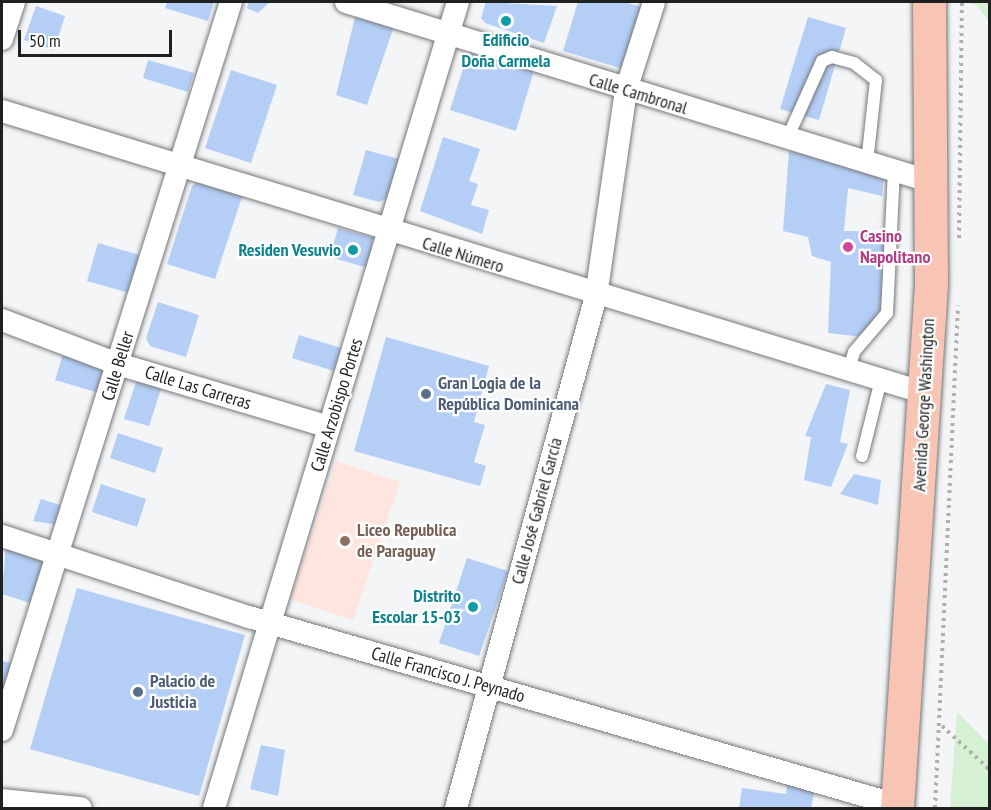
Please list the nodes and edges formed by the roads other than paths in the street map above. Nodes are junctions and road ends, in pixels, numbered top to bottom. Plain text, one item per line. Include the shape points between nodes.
1 (14, 2) edge
2 (231, 2) edge
3 (346, 2) edge
4 (458, 2) edge
5 (654, 2) edge
6 (929, 2) edge
7 (447, 34) junction
8 (2, 39) edge
9 (626, 90) junction
10 (2, 111) edge
11 (787, 139) junction
12 (867, 163) junction
13 (181, 166) junction
14 (894, 171) junction
15 (932, 183) junction
16 (390, 232) junction
17 (596, 296) junction
18 (2, 320) edge
19 (118, 364) junction
20 (848, 370) junction
21 (881, 380) junction
22 (925, 393) junction
23 (329, 427) junction
24 (862, 456) dead end
25 (2, 536) edge
26 (61, 553) junction
27 (272, 623) junction
28 (489, 687) junction
29 (2, 730) edge
30 (2, 800) edge
31 (897, 807) edge
32 (81, 808) edge
33 (214, 808) edge
34 (456, 808) edge

1 - 8 street
2 - 13 street, Calle Beller
3 - 7 street, Calle Cambronal
4 - 7 street, Calle Arzobispo Portes
5 - 9 street, Calle José Gabriel García
6 - 15 main road, Avenida George Washington
7 - 9 street, Calle Cambronal
7 - 16 street, Calle Arzobispo Portes
9 - 11 street, Calle Cambronal
9 - 17 street, Calle José Gabriel García
10 - 13 street, Calle Número
11 - 12 street, Calle Cambronal
11 - 12 lane via 822,61 832,57 854,63 876,80
12 - 14 street, Calle Cambronal
13 - 16 street, Calle Número
13 - 19 street, Calle Beller
14 - 15 street, Calle Cambronal
14 - 20 lane via 888,313 854,352
15 - 22 main road, Avenida George Washington
16 - 17 street, Calle Número
16 - 23 street, Calle Arzobispo Portes
17 - 20 street, Calle Número
17 - 28 street, Calle José Gabriel García
18 - 19 street, Calle Las Carreras
19 - 23 street, Calle Las Carreras
19 - 26 street, Calle Beller
20 - 21 street, Calle Número
21 - 22 street, Calle Número
21 - 24 lane
22 - 31 main road, Avenida George Washington
23 - 27 street, Calle Arzobispo Portes
25 - 26 street, Calle Francisco J. Peynado
26 - 27 street, Calle Francisco J. Peynado
26 - 29 street, Calle Beller
27 - 28 street, Calle Francisco J. Peynado
27 - 33 street, Calle Arzobispo Portes
28 - 31 street, Calle Francisco J. Peynado
28 - 34 street, Calle José Gabriel García
30 - 32 street

